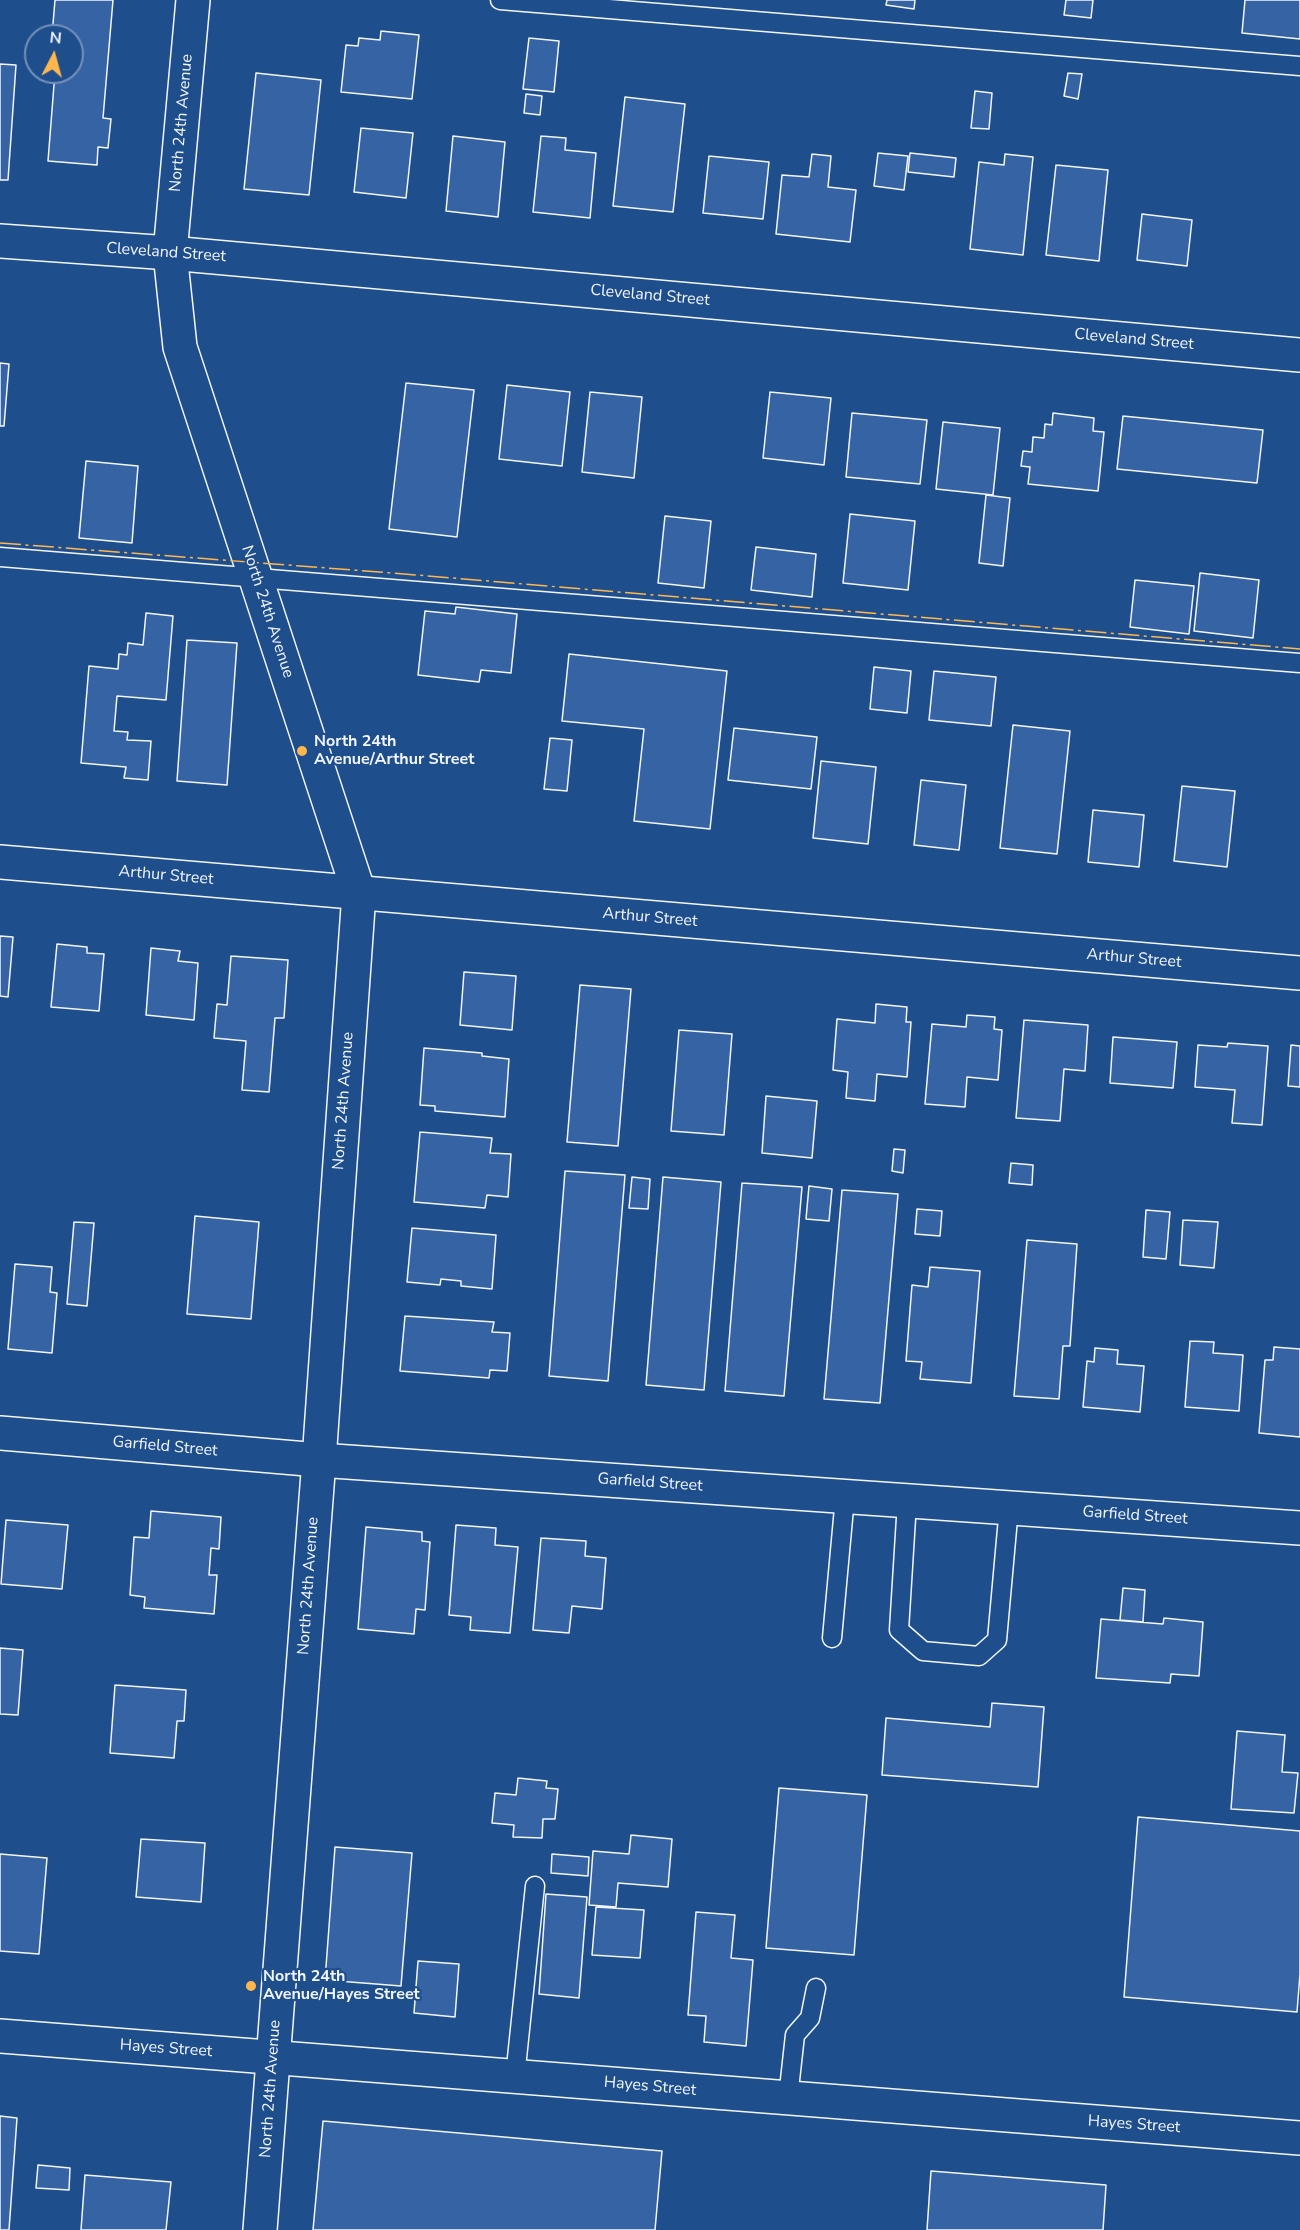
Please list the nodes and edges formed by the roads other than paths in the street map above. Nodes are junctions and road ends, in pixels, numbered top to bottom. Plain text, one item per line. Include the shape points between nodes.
1 (193, 0) edge
2 (500, 0) edge
3 (1300, 66) edge
4 (0, 241) edge
5 (170, 253) junction
6 (1300, 355) edge
7 (0, 557) edge
8 (255, 577) junction
9 (1300, 663) edge
10 (0, 862) edge
11 (358, 893) junction
12 (1300, 973) edge
13 (0, 1433) edge
14 (319, 1460) junction
15 (845, 1497) junction
16 (907, 1502) junction
17 (1010, 1507) junction
18 (1300, 1528) edge
19 (832, 1638) dead end
20 (535, 1886) dead end
21 (816, 1988) dead end
22 (0, 2036) edge
23 (273, 2057) junction
24 (515, 2076) junction
25 (788, 2098) junction
26 (1300, 2138) edge
27 (260, 2230) edge

1 - 5 street, North 24th Avenue
2 - 3 lane
4 - 5 street, Cleveland Street
5 - 6 street, Cleveland Street
5 - 8 street, North 24th Avenue via 180,347
7 - 8 lane
8 - 9 lane
8 - 11 street, North 24th Avenue
10 - 11 street, Arthur Street
11 - 12 street, Arthur Street
11 - 14 street, North 24th Avenue
13 - 14 street, Garfield Street
14 - 15 street, Garfield Street
14 - 23 street, North 24th Avenue
15 - 16 street, Garfield Street
15 - 19 lane
16 - 17 street, Garfield Street
16 - 17 lane via 898,1630 923,1651 979,1656 997,1640
17 - 18 street, Garfield Street
20 - 24 lane
21 - 25 lane via 810,2018 795,2035
22 - 23 street, Hayes Street
23 - 24 street, Hayes Street
23 - 27 street, North 24th Avenue
24 - 25 street, Hayes Street
25 - 26 street, Hayes Street

